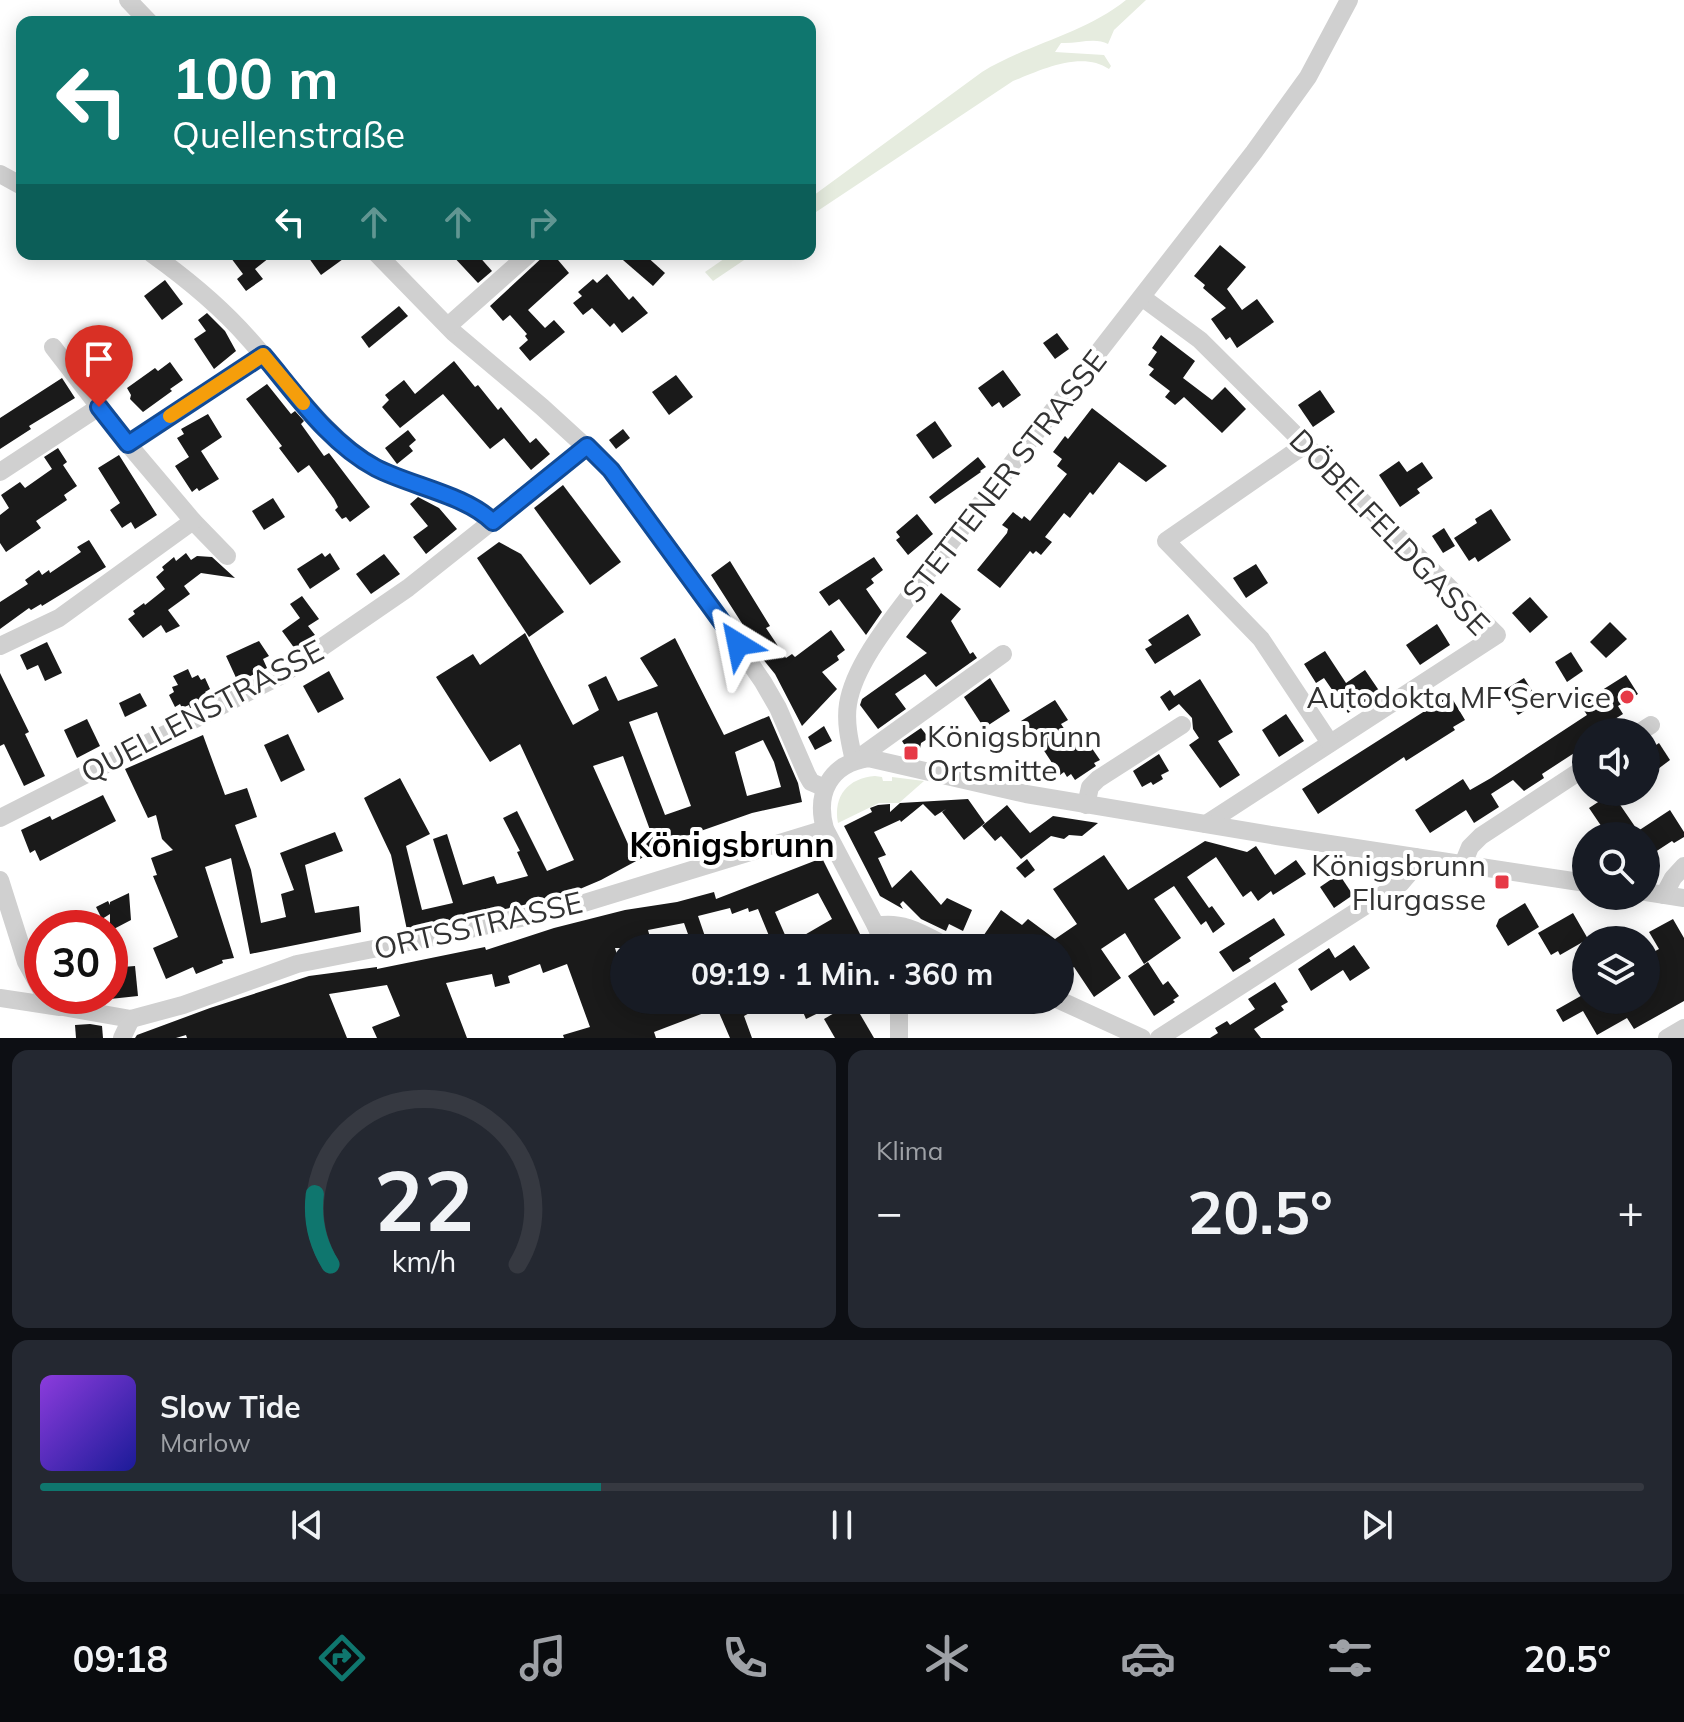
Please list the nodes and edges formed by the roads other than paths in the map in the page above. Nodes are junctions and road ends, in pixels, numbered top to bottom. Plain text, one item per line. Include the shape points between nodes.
1 (128, 0) edge
2 (1349, 0) edge
3 (143, 16) edge
4 (160, 260) edge
5 (383, 260) edge
6 (522, 260) edge
7 (1143, 298) junction
8 (448, 326) junction
9 (53, 347) dead end
10 (263, 355) junction
11 (99, 407) junction
12 (128, 444) junction
13 (1306, 444) junction
14 (587, 446) junction
15 (0, 472) edge
16 (193, 521) junction
17 (493, 522) junction
18 (227, 556) dead end
19 (0, 646) edge
20 (1003, 654) dead end
21 (1182, 725) dead end
22 (1330, 743) junction
23 (854, 761) junction
24 (1572, 776) edge
25 (825, 788) junction
26 (1086, 805) junction
27 (0, 818) edge
28 (1206, 824) junction
29 (825, 829) junction
30 (1415, 857) junction
31 (1463, 864) junction
32 (1684, 866) edge
33 (0, 880) edge
34 (1572, 881) edge
35 (1660, 890) edge
36 (1660, 895) edge
37 (1684, 898) edge
38 (876, 926) junction
39 (879, 934) edge
40 (921, 934) edge
41 (24, 956) edge
42 (0, 998) edge
43 (24, 1003) edge
44 (1074, 1007) edge
45 (109, 1014) edge
46 (899, 1014) edge
47 (131, 1019) junction
48 (1684, 1028) edge
49 (122, 1038) edge
50 (899, 1038) edge
51 (1142, 1038) edge
52 (1159, 1038) edge
53 (1667, 1038) edge

1 - 3 street
2 - 7 street, STETTENER STRASSE via 1308,77
4 - 10 street via 205,295
5 - 8 street
6 - 8 street
7 - 13 street, DÖBELFELDGASSE via 1200,340
7 - 23 street, STETTENER STRASSE via 926,574 871,653 848,706
8 - 14 street
9 - 11 street
10 - 12 street
10 - 17 street via 325,427 367,463 477,509
11 - 12 street
11 - 15 street
12 - 16 street
13 - 22 street via 1166,541 1261,639
13 - 22 street, DÖBELFELDGASSE via 1497,635
14 - 17 street, QUELLENSTRASSE
14 - 25 street via 611,470 730,633 778,708 811,782
16 - 18 street
16 - 19 street via 59,618
17 - 27 street, QUELLENSTRASSE via 398,596 280,676
20 - 23 street
21 - 26 street via 1098,779
22 - 28 street, DÖBELFELDGASSE
23 - 25 street via 840,768
23 - 26 street via 873,758
24 - 31 street via 1477,839
25 - 29 street
26 - 28 street
28 - 30 street
29 - 38 street
29 - 47 street, ORTSSTRASSE via 571,907 297,964
30 - 31 street
30 - 52 street via 1401,883
31 - 34 street
32 - 35 street
33 - 41 street
36 - 37 street
38 - 39 street
38 - 40 street via 902,925
42 - 43 street
44 - 51 street
45 - 47 street
46 - 50 street
47 - 49 street
48 - 53 street

